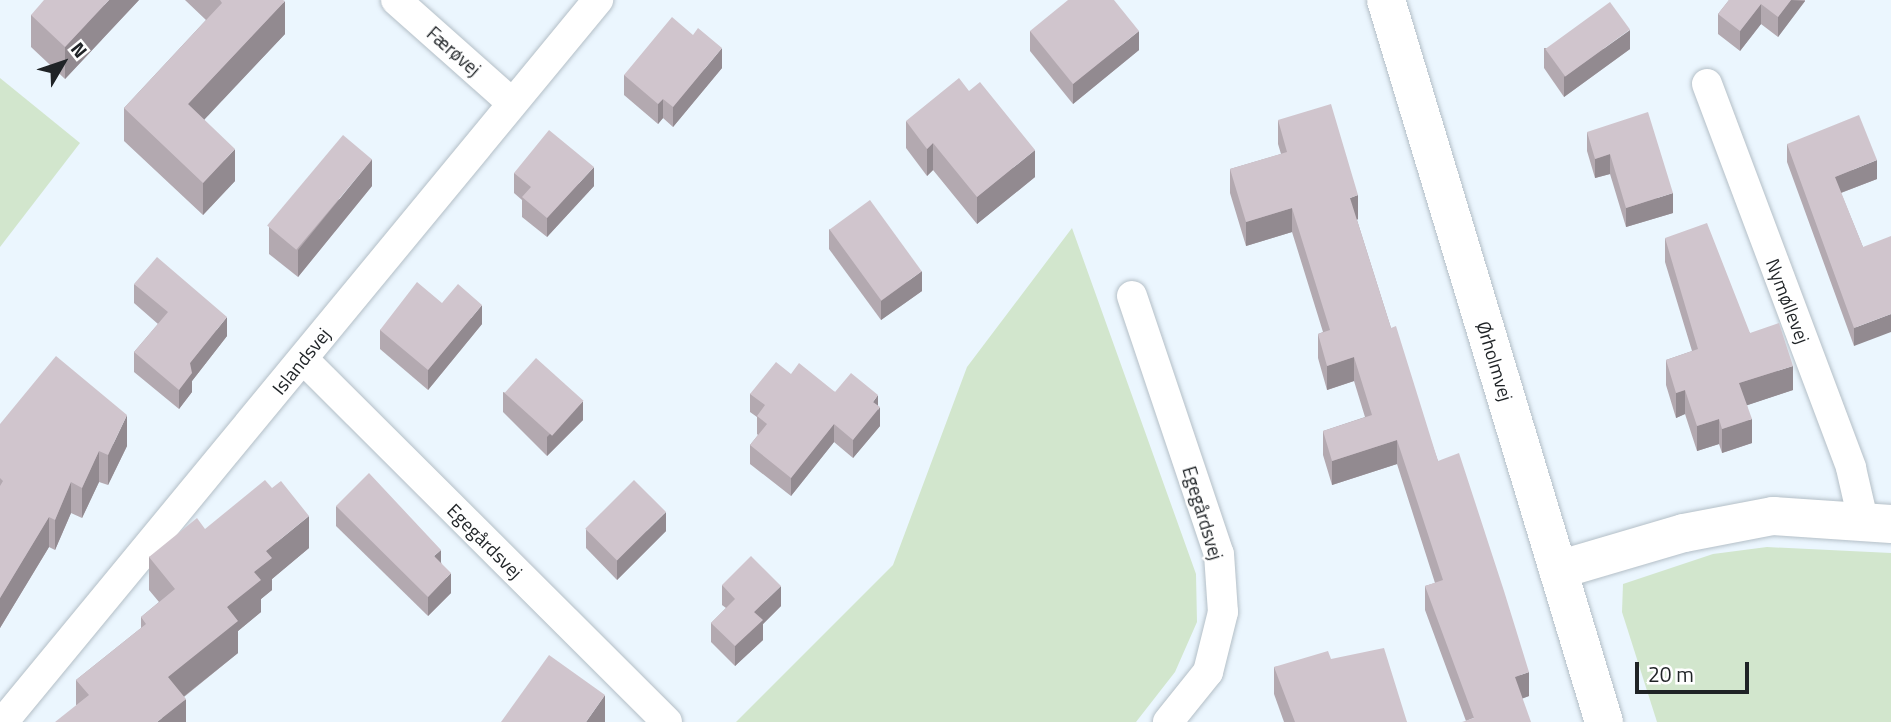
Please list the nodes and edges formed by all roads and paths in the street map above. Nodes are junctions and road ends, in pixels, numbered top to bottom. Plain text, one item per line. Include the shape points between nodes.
1 (396, 0) edge
2 (598, 0) edge
3 (1386, 0) edge
4 (1707, 83) dead end
5 (512, 103) junction
6 (1132, 296) dead end
7 (303, 359) junction
8 (1877, 522) edge
9 (1558, 570) junction
10 (3, 722) edge
11 (667, 722) edge
12 (1168, 722) edge
13 (1604, 722) edge

1 - 5 street, Færøvej
2 - 5 street, Islandsvej
3 - 9 street, Ørholmvej
4 - 8 street, Nymøllevej via 1851,468
5 - 7 street, Islandsvej
6 - 12 street, Egegårdsvej via 1219,554 1223,612 1208,672
7 - 10 street, Islandsvej
7 - 11 street, Egegårdsvej
8 - 9 street, Nymøllevej via 1773,516 1684,533
9 - 13 street, Ørholmvej

